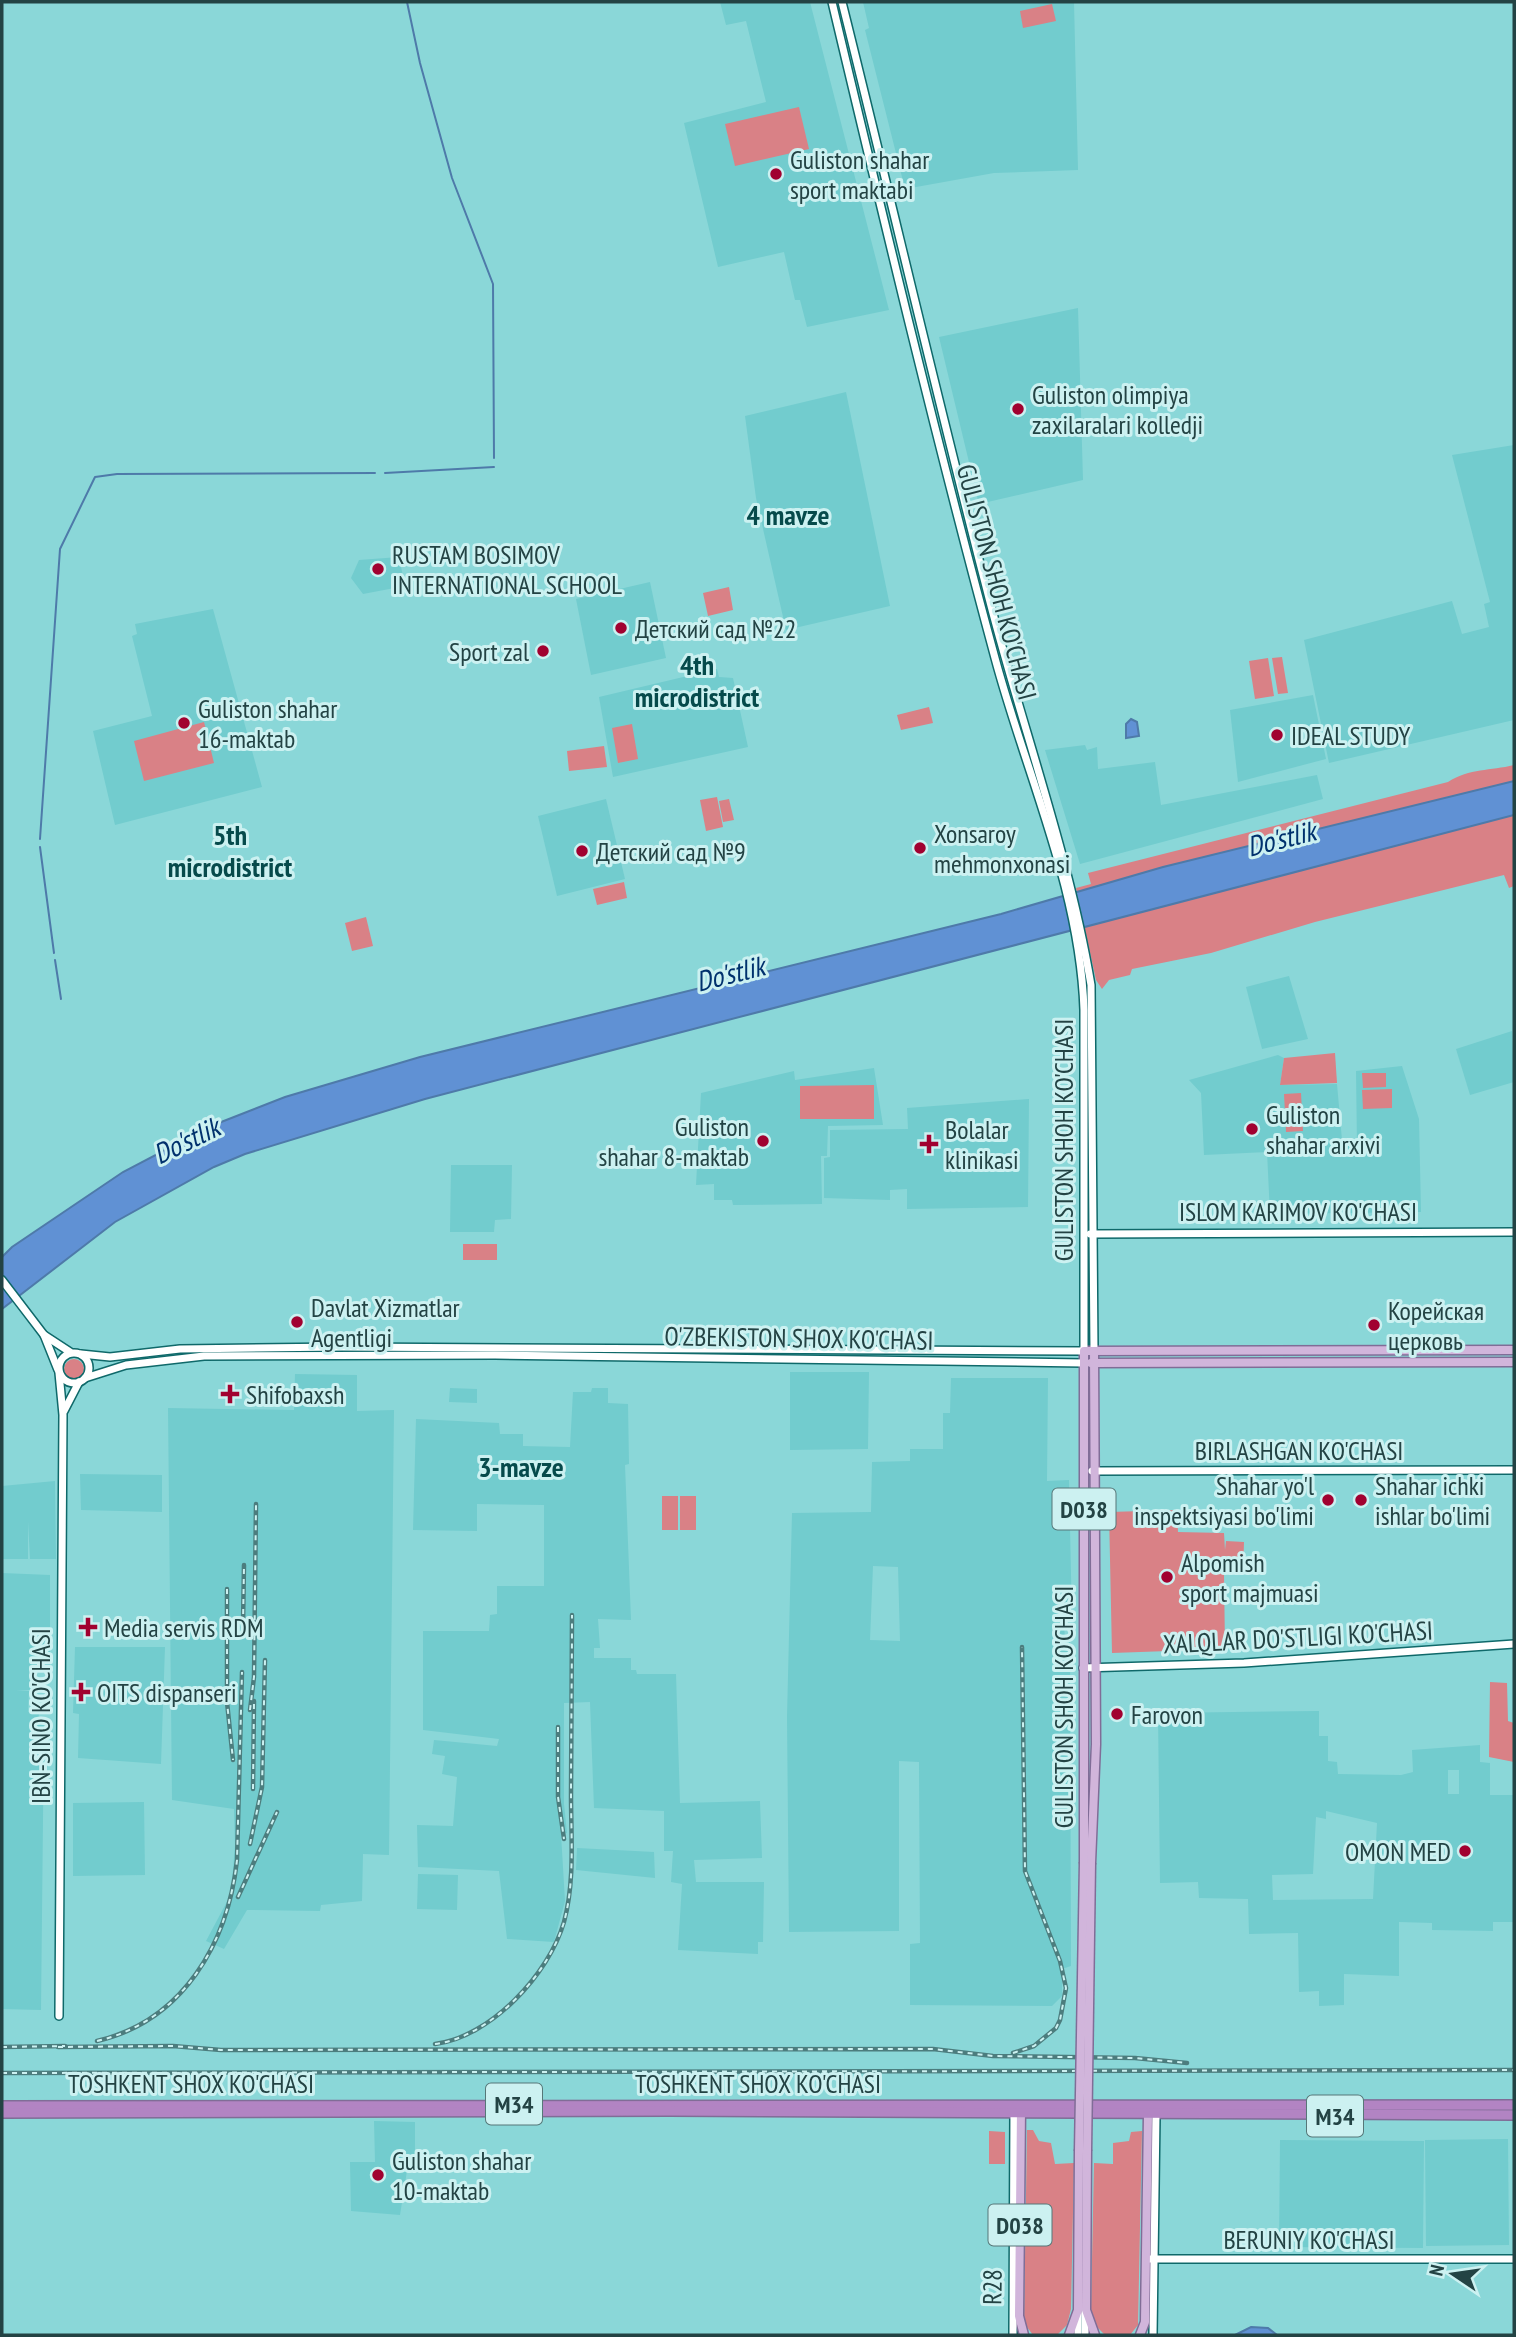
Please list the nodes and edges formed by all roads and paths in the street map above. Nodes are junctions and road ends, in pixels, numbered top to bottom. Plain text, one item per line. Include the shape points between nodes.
1 (832, 2) edge
2 (842, 2) edge
3 (1067, 886) junction
4 (1080, 942) junction
5 (1514, 1232) edge
6 (1083, 1234) junction
7 (1094, 1234) junction
8 (2, 1280) edge
9 (44, 1335) junction
10 (1514, 1350) edge
11 (1064, 1351) junction
12 (1084, 1351) junction
13 (1094, 1351) junction
14 (1113, 1351) junction
15 (70, 1352) junction
16 (81, 1354) junction
17 (1064, 1362) junction
18 (1113, 1362) junction
19 (1514, 1362) edge
20 (1084, 1363) junction
21 (1094, 1363) junction
22 (58, 1371) junction
23 (82, 1380) junction
24 (63, 1415) junction
25 (1514, 1469) edge
26 (1095, 1471) junction
27 (1084, 1472) junction
28 (1514, 1644) edge
29 (1083, 1668) junction
30 (1095, 1668) junction
31 (1087, 1863) junction
32 (59, 2016) dead end
33 (1514, 2105) edge
34 (2, 2106) edge
35 (142, 2108) junction
36 (1018, 2110) junction
37 (1289, 2111) junction
38 (2, 2113) edge
39 (1152, 2115) junction
40 (1514, 2115) edge
41 (1150, 2259) junction
42 (1514, 2259) edge
43 (1082, 2310) junction
44 (1013, 2335) edge
45 (1024, 2335) edge
46 (1069, 2335) edge
47 (1078, 2335) edge
48 (1085, 2335) edge
49 (1095, 2335) edge
50 (1140, 2335) edge
51 (1153, 2335) edge

1 - 3 main road, GULISTON SHOH KO'CHASI via 972,575
2 - 3 main road, GULISTON SHOH KO'CHASI via 990,603 1052,808
3 - 4 main road, GULISTON SHOH KO'CHASI
4 - 6 main road, GULISTON SHOH KO'CHASI
4 - 7 main road, GULISTON SHOH KO'CHASI via 1091,985
5 - 7 main road, ISLOM KARIMOV KO'CHASI
6 - 7 main road, ISLOM KARIMOV KO'CHASI
6 - 12 main road, GULISTON SHOH KO'CHASI
7 - 13 main road, GULISTON SHOH KO'CHASI
8 - 9 main road
9 - 15 main road
9 - 22 main road, IBN-SINO KO'CHASI
10 - 14 main road, O'ZBEKISTON SHOX KO'CHASI
11 - 12 main road, O'ZBEKISTON SHOX KO'CHASI
11 - 16 main road, O'ZBEKISTON SHOX KO'CHASI via 215,1348 110,1357
11 - 17 main road
12 - 13 main road, O'ZBEKISTON SHOX KO'CHASI
12 - 20 main road, GULISTON SHOH KO'CHASI / D038
13 - 14 main road, O'ZBEKISTON SHOX KO'CHASI
13 - 21 main road, GULISTON SHOH KO'CHASI / D038
14 - 18 main road
15 - 16 main road
15 - 22 main road via 60,1359
16 - 23 main road via 89,1368
17 - 20 main road, O'ZBEKISTON SHOX KO'CHASI
17 - 23 main road, O'ZBEKISTON SHOX KO'CHASI via 204,1356 126,1365
18 - 19 main road, O'ZBEKISTON SHOX KO'CHASI
18 - 21 main road, O'ZBEKISTON SHOX KO'CHASI
20 - 21 main road, O'ZBEKISTON SHOX KO'CHASI
20 - 27 main road, GULISTON SHOH KO'CHASI / D038
21 - 26 main road, GULISTON SHOH KO'CHASI / D038
22 - 23 main road via 65,1381
22 - 24 main road, IBN-SINO KO'CHASI
23 - 24 main road
24 - 32 main road, IBN-SINO KO'CHASI
25 - 26 main road, BIRLASHGAN KO'CHASI
26 - 27 main road, BIRLASHGAN KO'CHASI
26 - 30 main road, GULISTON SHOH KO'CHASI / D038
27 - 29 main road, GULISTON SHOH KO'CHASI / D038
28 - 30 main road, XALQLAR DO'STLIGI KO'CHASI via 1244,1663
29 - 30 main road, XALQLAR DO'STLIGI KO'CHASI
29 - 31 main road, GULISTON SHOH KO'CHASI / D038
30 - 31 main road, GULISTON SHOH KO'CHASI / D038 via 1096,1754
31 - 43 main road, GULISTON SHOH KO'CHASI / D038, bridge
33 - 37 highway, TOSHKENT SHOX KO'CHASI / M34
34 - 35 highway, TOSHKENT SHOX KO'CHASI / M34
35 - 36 highway, TOSHKENT SHOX KO'CHASI / M34
35 - 38 highway, TOSHKENT SHOX KO'CHASI / M34
36 - 37 highway, TOSHKENT SHOX KO'CHASI / M34
36 - 39 highway, TOSHKENT SHOX KO'CHASI / M34
36 - 44 main road, R28 / D038
36 - 45 main road, D038 via 1019,2316
37 - 39 highway, TOSHKENT SHOX KO'CHASI / M34
37 - 40 highway, TOSHKENT SHOX KO'CHASI / M34
39 - 41 main road
41 - 42 main road, BERUNIY KO'CHASI
41 - 50 main road
41 - 51 main road
43 - 46 main road, GULISTON SHOH KO'CHASI / D038
43 - 47 main road, GULISTON SHOH KO'CHASI / D038
43 - 48 main road, GULISTON SHOH KO'CHASI / D038
43 - 49 main road, GULISTON SHOH KO'CHASI / D038

